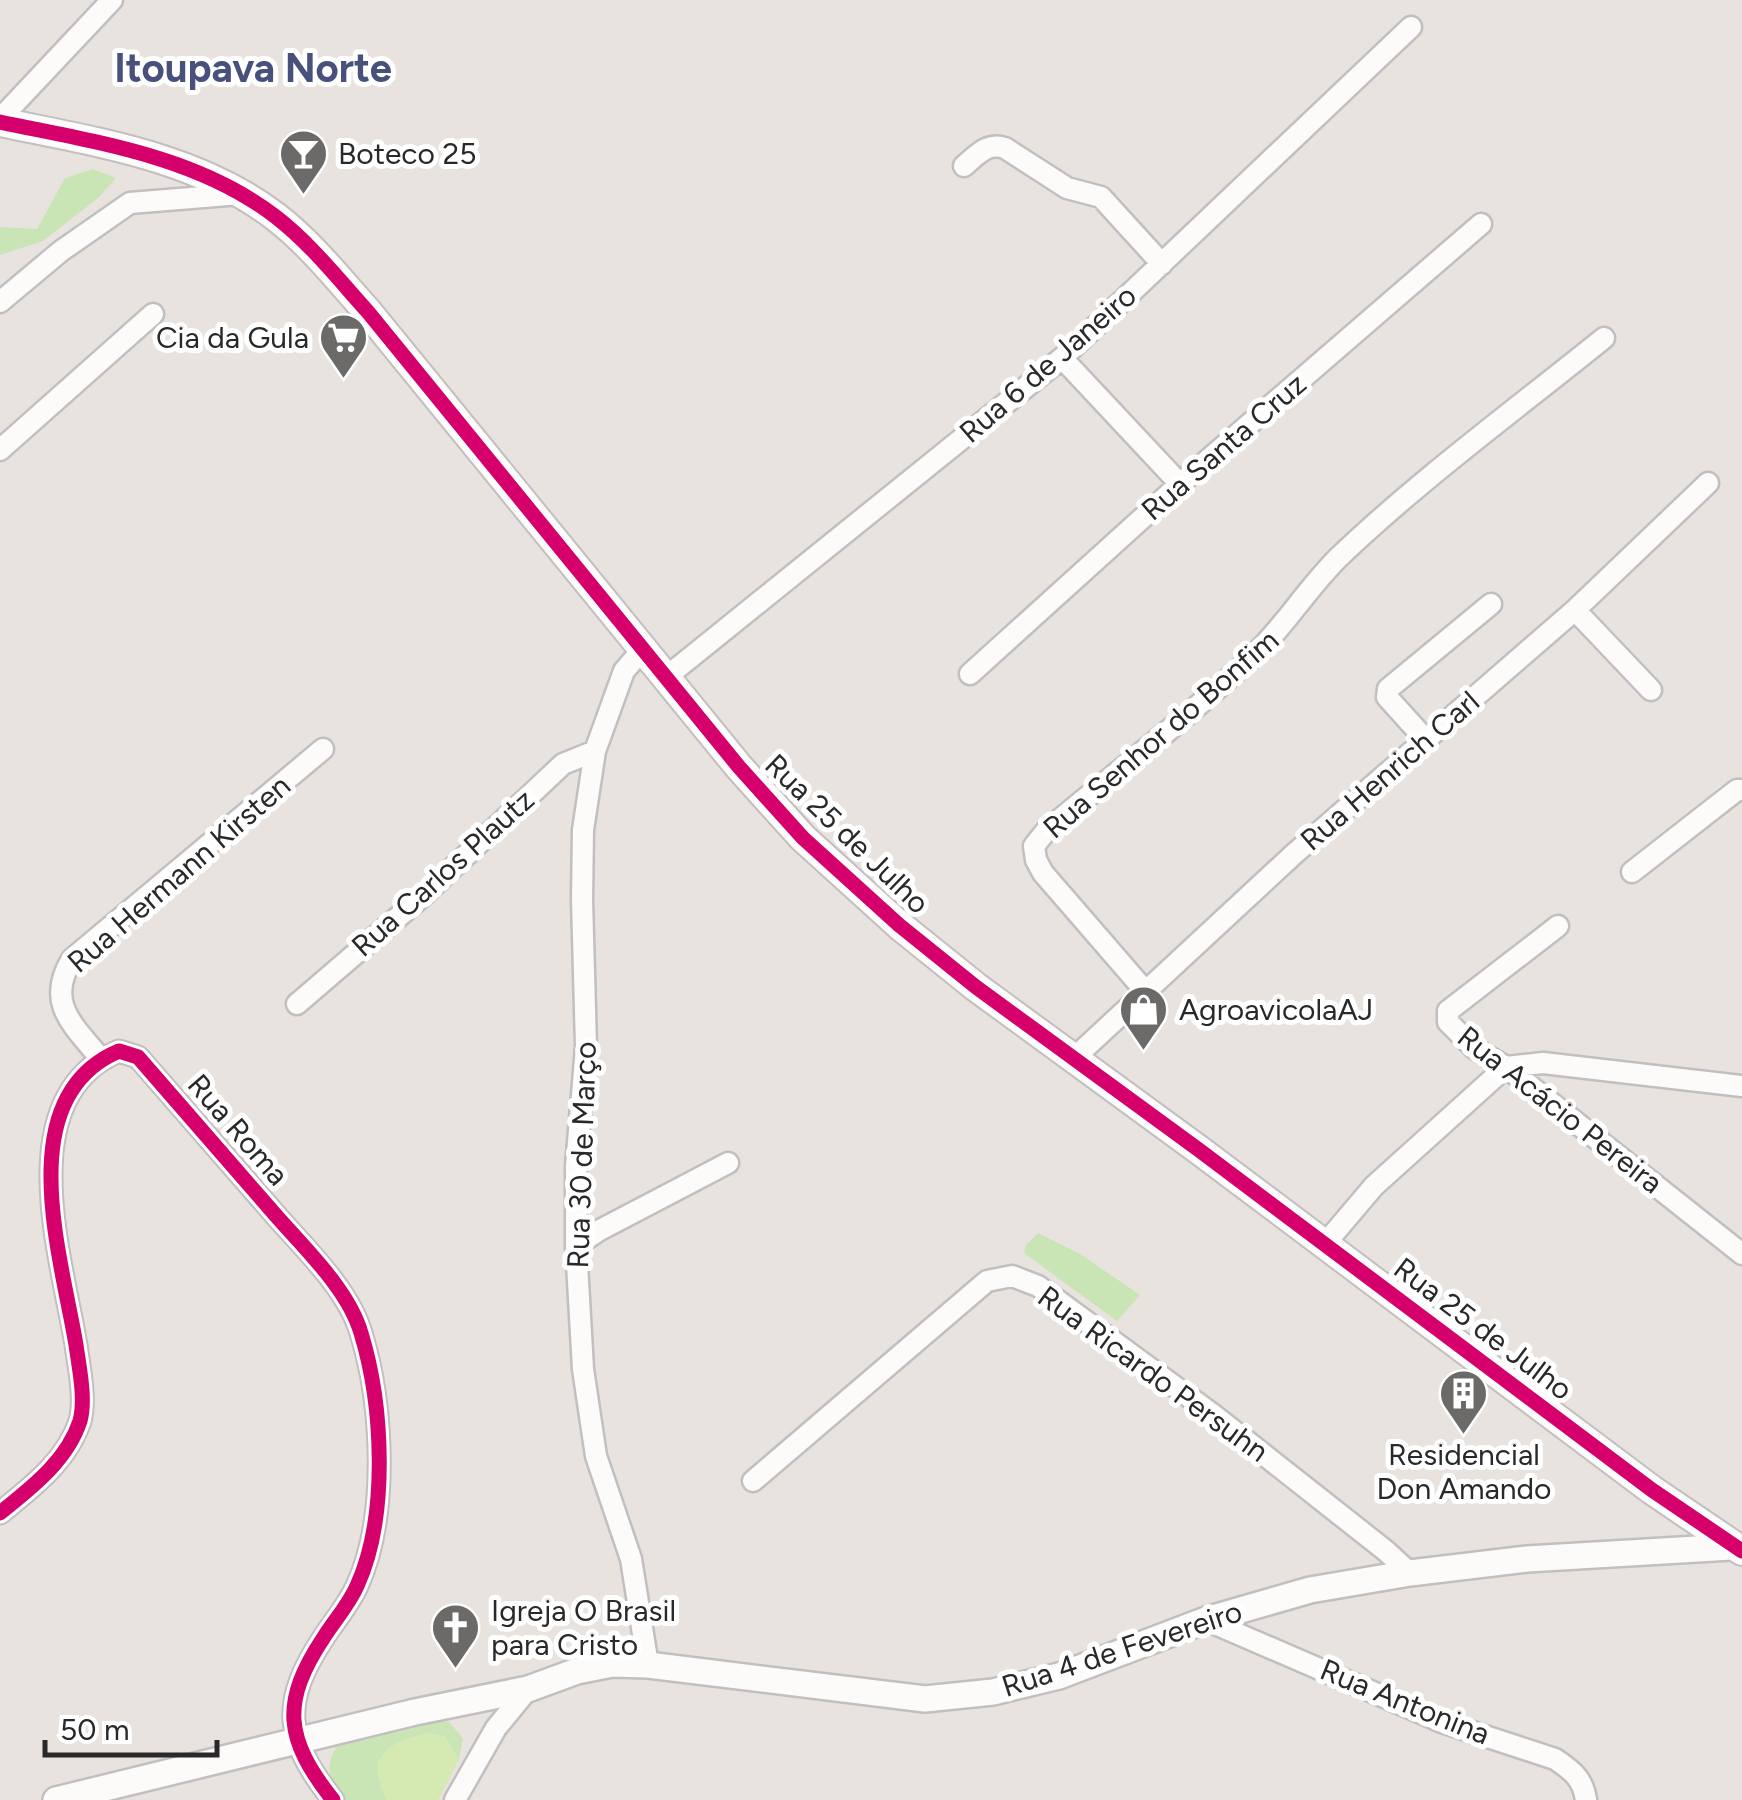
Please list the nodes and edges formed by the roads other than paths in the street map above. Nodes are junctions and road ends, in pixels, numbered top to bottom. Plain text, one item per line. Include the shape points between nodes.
1 (112, 0) edge
2 (1412, 27) dead end
3 (0, 121) edge
4 (964, 166) dead end
5 (242, 194) junction
6 (1480, 224) dead end
7 (1162, 264) junction
8 (0, 302) edge
9 (154, 314) dead end
10 (1604, 338) dead end
11 (1062, 358) junction
12 (0, 450) edge
13 (1708, 483) dead end
14 (1180, 484) junction
15 (1491, 604) dead end
16 (1576, 610) junction
17 (642, 650) junction
18 (970, 674) dead end
19 (665, 678) junction
20 (1651, 690) dead end
21 (1425, 740) junction
22 (323, 749) dead end
23 (595, 752) junction
24 (1742, 790) edge
25 (1632, 872) dead end
26 (1558, 926) dead end
27 (1146, 992) junction
28 (297, 1004) dead end
29 (100, 1059) junction
30 (1072, 1060) junction
31 (1506, 1067) junction
32 (1742, 1086) edge
33 (728, 1164) dead end
34 (576, 1246) junction
35 (1324, 1246) junction
36 (1742, 1254) edge
37 (753, 1481) dead end
38 (0, 1513) edge
39 (1737, 1549) edge
40 (1410, 1573) junction
41 (1206, 1620) junction
42 (648, 1665) junction
43 (528, 1689) junction
44 (296, 1742) junction
45 (56, 1800) edge
46 (333, 1800) edge
47 (455, 1800) edge
48 (1586, 1800) edge

1 - 3 street
2 - 7 street, Rua 6 de Janeiro
3 - 5 main road, Rua 25 de Julho via 141,153
4 - 7 street via 984,148 1005,148 1067,188 1101,197
5 - 8 street via 130,203
5 - 17 main road, Rua 25 de Julho via 306,244 368,312
6 - 14 street, Rua Santa Cruz
7 - 11 street, Rua 6 de Janeiro
9 - 12 street
10 - 27 street, Rua Senhor do Bonfim via 1338,558 1250,659 1034,846 1042,873
11 - 14 street
11 - 19 street, Rua 6 de Janeiro
13 - 16 street, Rua Henrich Carl
14 - 18 street, Rua Santa Cruz
15 - 21 street via 1388,689 1392,706
16 - 20 street
16 - 21 street, Rua Henrich Carl
17 - 19 main road, Rua 25 de Julho
17 - 23 street, Rua 30 de Março via 624,671
19 - 30 main road, Rua 25 de Julho via 803,838 899,925
21 - 27 street, Rua Henrich Carl
22 - 29 street, Rua Hermann Kirsten via 72,959 58,993
23 - 28 street, Rua Carlos Plautz via 563,764
23 - 34 street, Rua 30 de Março via 584,830 586,1047
24 - 25 street
26 - 31 street, Rua Acácio Pereira via 1448,1011 1456,1033
27 - 30 street, Rua Henrich Carl
29 - 38 street via 70,1090 52,1133 51,1197 80,1373 80,1420 54,1466
29 - 44 street, Rua Roma via 120,1051 138,1057 329,1276 360,1328 374,1379 376,1524 357,1587 310,1657 292,1714
30 - 35 main road, Rua 25 de Julho
31 - 32 street via 1543,1063
31 - 35 street via 1374,1186
31 - 36 street, Rua Acácio Pereira
33 - 34 street
34 - 42 street, Rua 30 de Março via 596,1456 630,1559
35 - 39 main road, Rua 25 de Julho
37 - 40 street, Rua Ricardo Persuhn via 987,1281 1012,1276 1038,1286 1215,1416
39 - 40 street, Rua 4 de Fevereiro via 1526,1558
40 - 41 street, Rua 4 de Fevereiro via 1310,1590
41 - 42 street, Rua 4 de Fevereiro via 1059,1676 925,1699
41 - 48 street, Rua Antonina via 1442,1722 1555,1759 1584,1784
42 - 43 street, Rua 4 de Fevereiro via 576,1670
43 - 44 street
43 - 47 street, Rua 4 de Fevereiro via 496,1728
44 - 45 street
44 - 46 street

